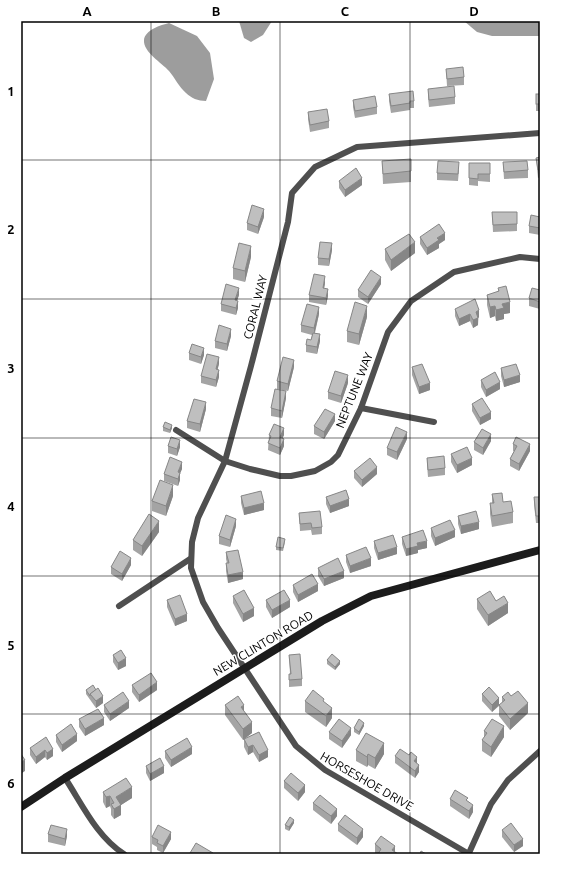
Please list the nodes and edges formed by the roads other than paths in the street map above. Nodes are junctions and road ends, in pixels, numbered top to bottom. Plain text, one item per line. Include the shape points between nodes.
1 (540, 133) edge
2 (540, 259) edge
3 (361, 408) junction
4 (434, 422) dead end
5 (176, 430) dead end
6 (225, 461) junction
7 (540, 550) edge
8 (190, 559) junction
9 (119, 606) dead end
10 (244, 668) junction
11 (540, 751) edge
12 (64, 778) junction
13 (21, 807) edge
14 (124, 854) edge
15 (469, 854) edge

1 - 6 street, CORAL WAY via 357,147 315,167 292,193 288,222 252,366
2 - 3 street, NEPTUNE WAY via 520,257 454,272 411,301 388,332
3 - 4 street
3 - 6 street, NEPTUNE WAY via 338,455 315,471 303,475 280,476
5 - 6 street, NEPTUNE WAY
6 - 8 street, CORAL WAY via 198,518
7 - 10 street, NEW CLINTON ROAD via 371,596 322,621
8 - 9 street
8 - 10 street, CORAL WAY via 203,602
10 - 12 street, NEW CLINTON ROAD
10 - 15 street, HORSESHOE DRIVE via 288,736 313,762
11 - 15 street via 504,786 492,804
12 - 13 street, NEW CLINTON ROAD
12 - 14 street via 102,834

